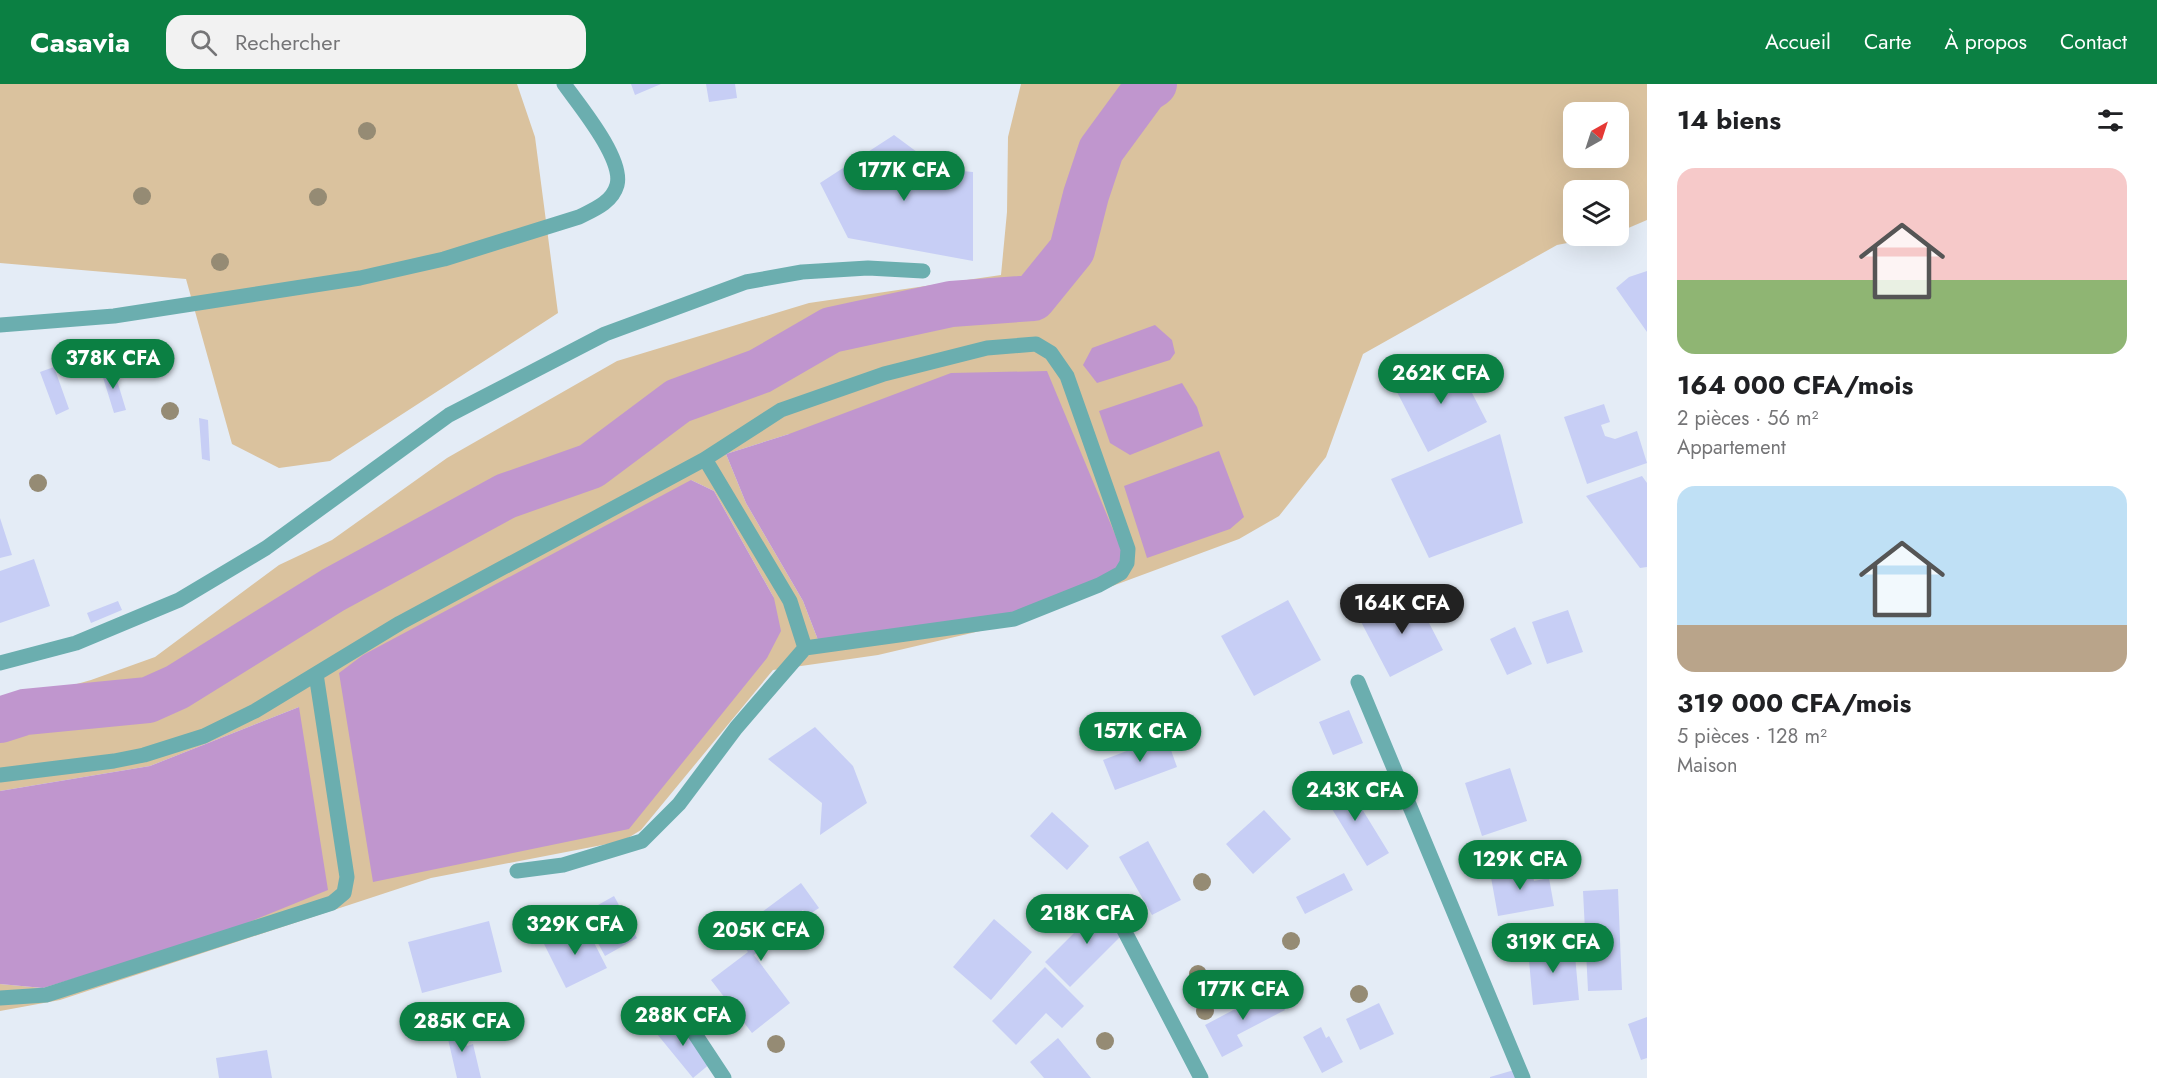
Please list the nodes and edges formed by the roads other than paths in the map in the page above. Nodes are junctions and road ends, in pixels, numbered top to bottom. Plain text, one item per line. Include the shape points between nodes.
1 (564, 84) edge
2 (923, 271) dead end
3 (0, 325) edge
4 (705, 459) junction
5 (805, 648) junction
6 (0, 663) edge
7 (316, 674) junction
8 (1358, 682) dead end
9 (0, 776) edge
10 (517, 871) dead end
11 (1112, 907) dead end
12 (0, 998) edge
13 (687, 1022) dead end
14 (724, 1078) edge
15 (1201, 1078) edge
16 (1523, 1078) edge

1 - 3 street via 617,168 616,187 609,199 579,217 444,259 360,278 114,316
2 - 6 street via 868,268 802,272 746,282 605,334 449,415 266,548 179,600 76,644
4 - 5 street via 790,601
4 - 5 street via 781,411 884,374 987,348 1036,344 1051,353 1067,376 1128,549 1121,573 1014,618
4 - 7 street via 400,622
5 - 10 street via 736,728 679,804 642,841 563,865
7 - 9 street via 204,736 114,761
7 - 12 street via 347,877 344,893 332,903 46,995
8 - 16 street
11 - 15 street
13 - 14 street

